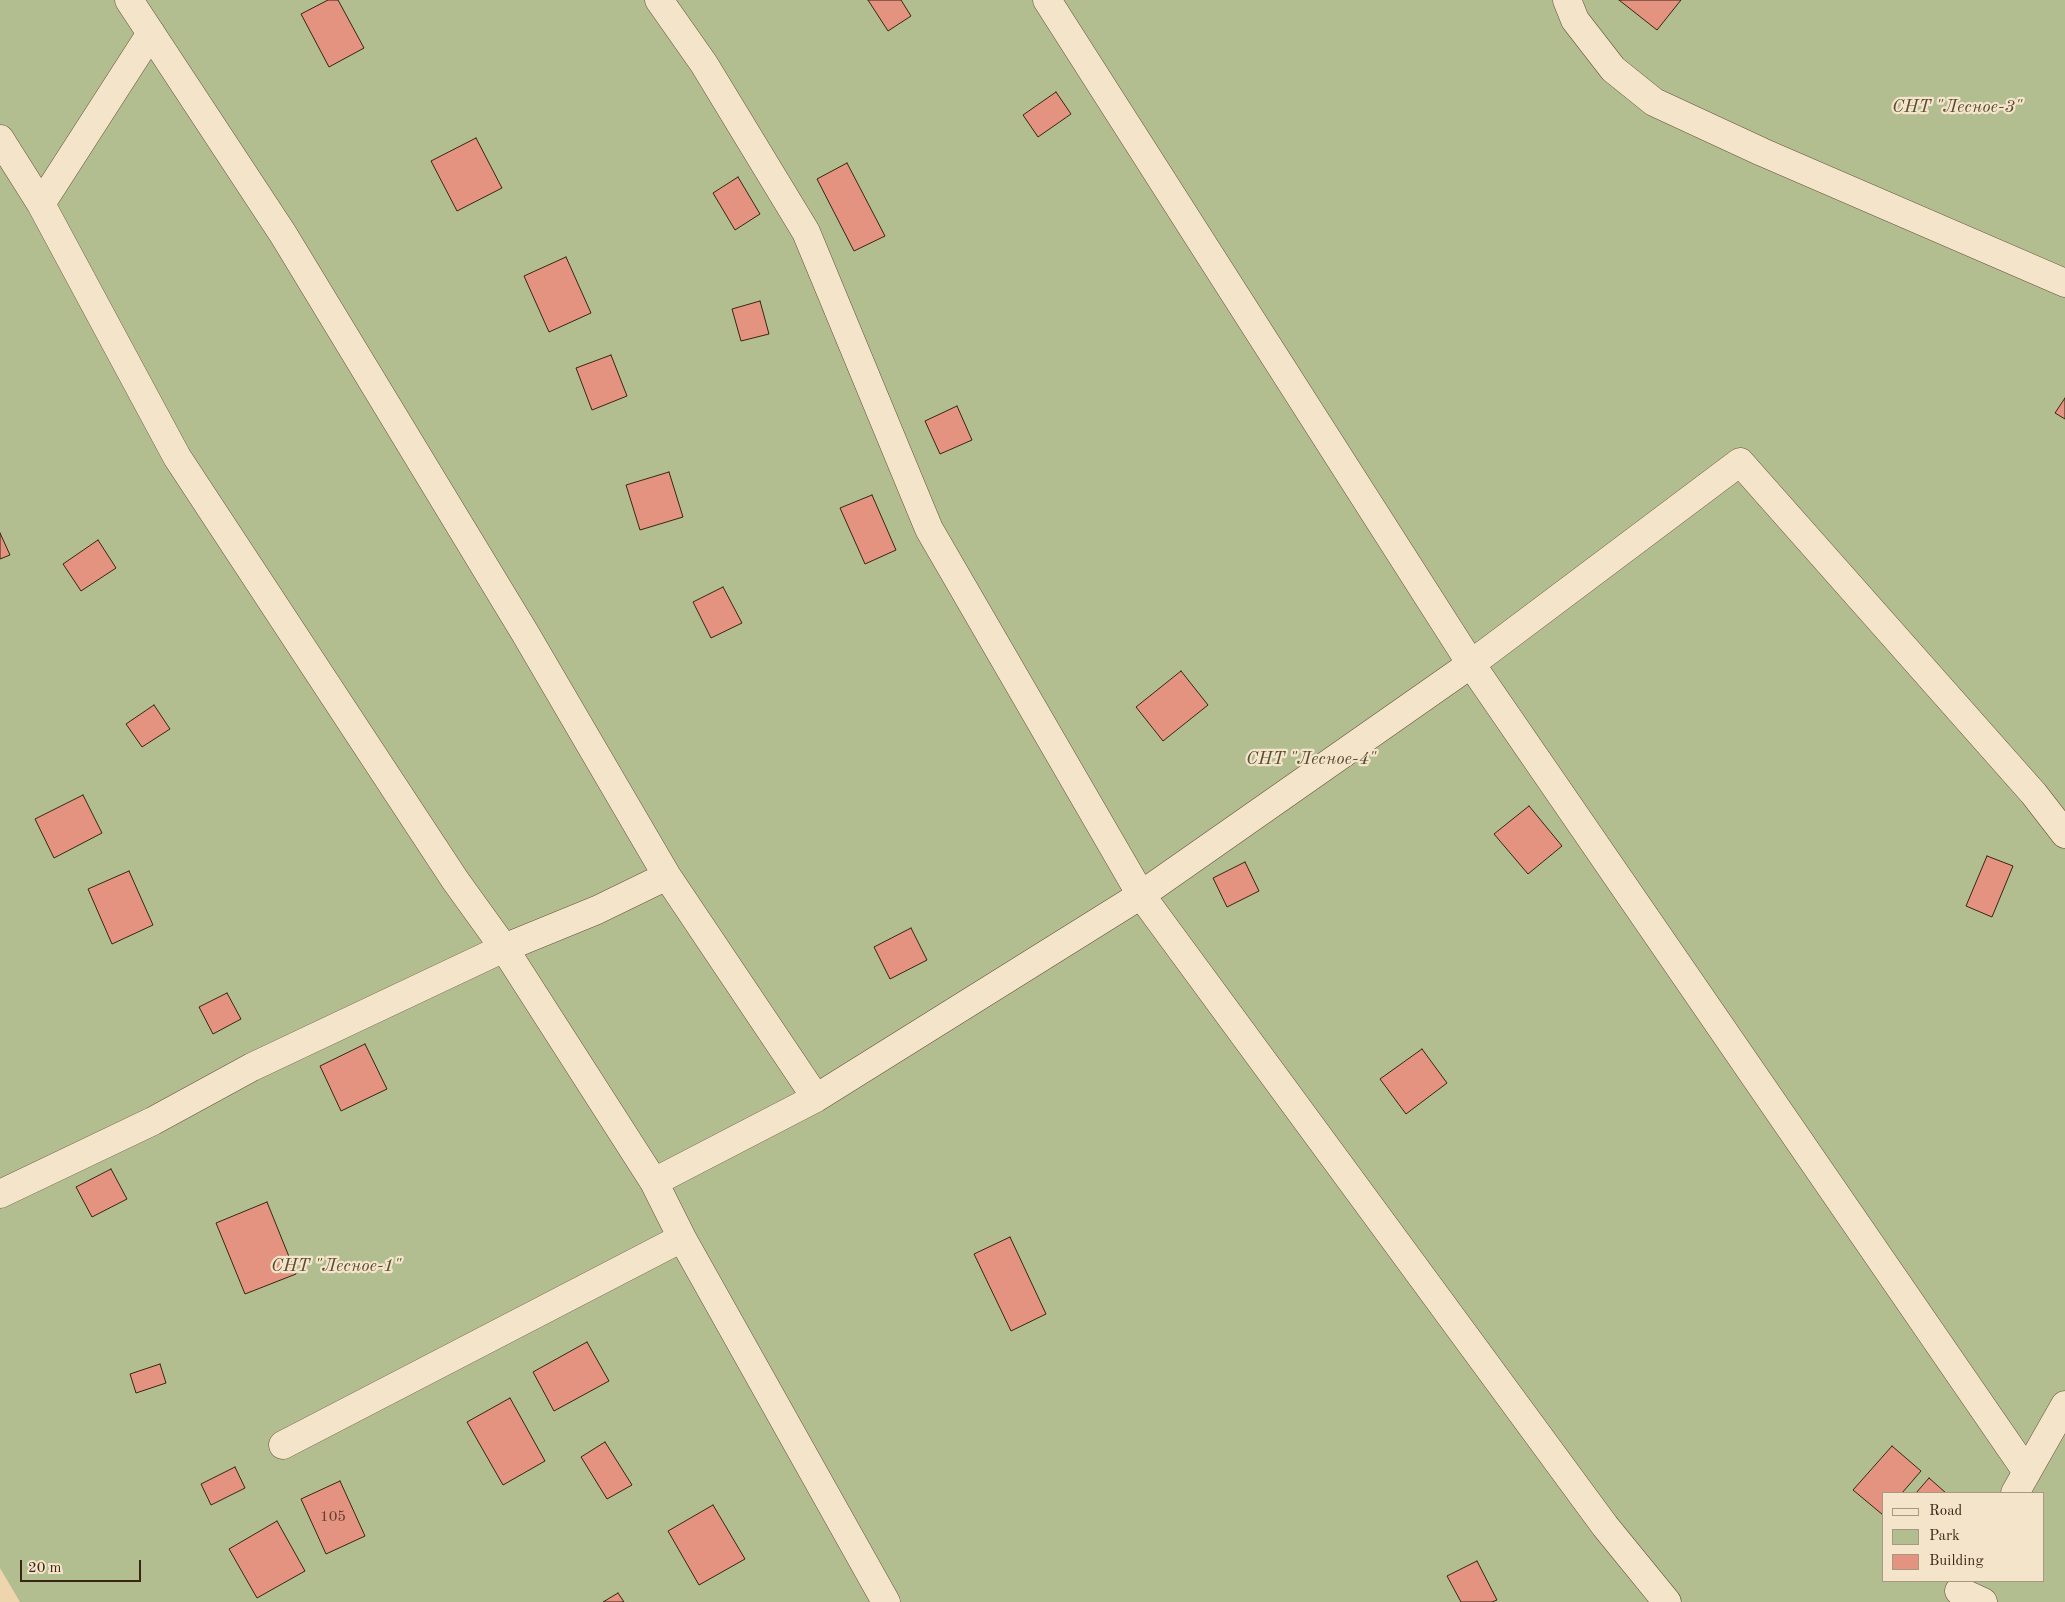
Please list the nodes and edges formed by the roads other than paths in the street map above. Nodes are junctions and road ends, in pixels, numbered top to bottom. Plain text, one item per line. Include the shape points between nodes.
1 (129, 0) edge
2 (658, 0) edge
3 (1047, 0) edge
4 (1567, 0) edge
5 (151, 33) junction
6 (0, 139) edge
7 (41, 204) junction
8 (2065, 283) edge
9 (1471, 664) junction
10 (2065, 834) edge
11 (667, 876) junction
12 (1141, 896) junction
13 (504, 948) junction
14 (816, 1098) junction
15 (654, 1182) junction
16 (0, 1194) edge
17 (682, 1238) junction
18 (2065, 1405) edge
19 (283, 1445) dead end
20 (2021, 1482) edge
21 (1958, 1591) edge
22 (886, 1602) edge
23 (1666, 1602) edge
24 (1983, 1602) edge

1 - 5 street
2 - 12 street via 704,64 806,232 929,529
3 - 9 street
4 - 8 street via 1575,20 1613,69 1654,102
5 - 7 street
5 - 11 street via 283,234 525,632
6 - 7 street
7 - 13 street via 177,457 450,872
9 - 10 street via 1740,462 2034,794
9 - 12 street
9 - 20 street
11 - 13 street via 597,910
11 - 14 street
12 - 14 street
12 - 23 street via 1599,1518
13 - 15 street
13 - 16 street via 260,1063 153,1121
14 - 15 street
15 - 17 street
17 - 19 street
17 - 22 street
18 - 20 street
21 - 24 street

